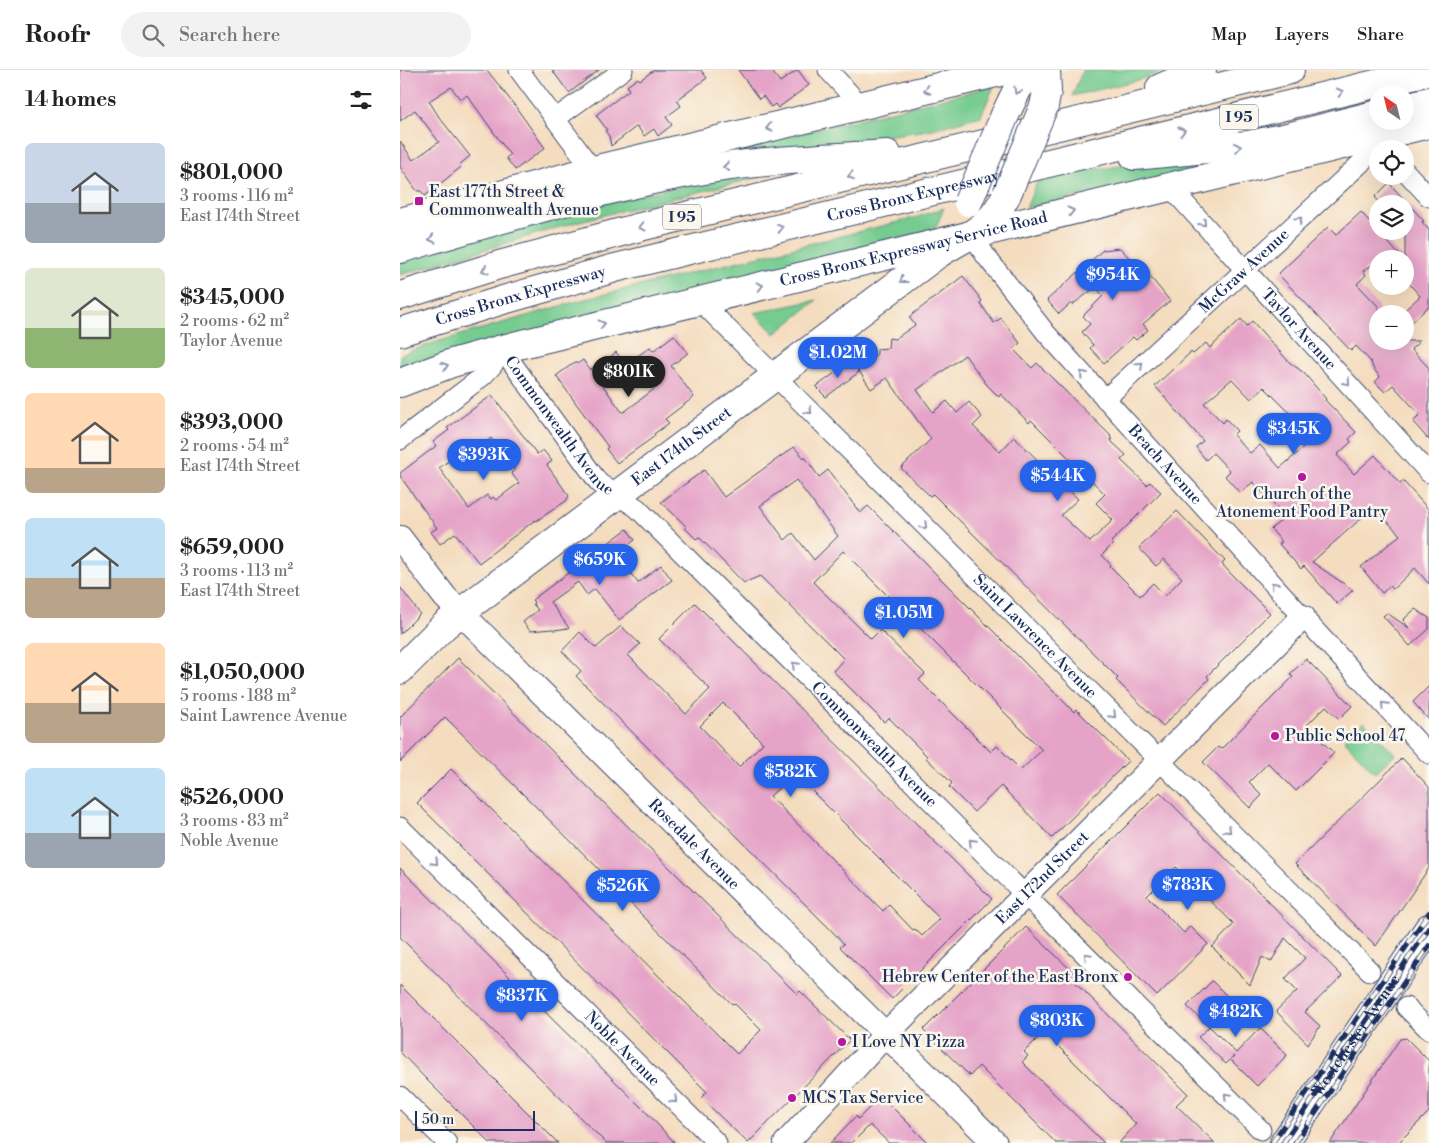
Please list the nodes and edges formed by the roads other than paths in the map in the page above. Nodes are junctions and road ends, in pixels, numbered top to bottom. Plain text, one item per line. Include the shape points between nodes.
1 (518, 70) edge
2 (622, 70) edge
3 (828, 70) edge
4 (1009, 70) edge
5 (1034, 70) edge
6 (1046, 70) edge
7 (1202, 70) edge
8 (1290, 70) edge
9 (1429, 71) edge
10 (1429, 101) edge
11 (1414, 105) edge
12 (861, 106) junction
13 (555, 120) junction
14 (1084, 120) junction
15 (1429, 124) edge
16 (1380, 134) edge
17 (966, 149) junction
18 (1050, 162) junction
19 (593, 170) junction
20 (1414, 181) edge
21 (1170, 187) junction
22 (1429, 197) edge
23 (401, 221) edge
24 (973, 235) junction
25 (400, 249) edge
26 (1245, 270) junction
27 (400, 296) edge
28 (700, 301) junction
29 (400, 332) edge
30 (502, 349) junction
31 (774, 376) junction
32 (400, 383) edge
33 (1105, 399) junction
34 (400, 440) edge
35 (1429, 473) edge
36 (616, 495) junction
37 (400, 538) edge
38 (461, 612) junction
39 (1303, 617) junction
40 (400, 670) edge
41 (1429, 754) edge
42 (1159, 761) junction
43 (400, 828) edge
44 (1025, 895) junction
45 (1429, 928) edge
46 (1370, 971) dead end
47 (1406, 1007) dead end
48 (1429, 1030) edge
49 (886, 1034) junction
50 (400, 1096) edge
51 (1272, 1137) edge
52 (447, 1143) edge
53 (716, 1143) edge
54 (786, 1143) edge
55 (995, 1143) edge

1 - 13 street
2 - 13 street
3 - 12 street
4 -> 12 main road
5 -> 24 main road, bridge via 1018,88 968,202
6 - 24 main road, East 174th Street, bridge via 1044,106 1007,194 993,217
7 - 14 main road
8 - 14 main road, Cross Bronx Expressway / I 95
18 -> 9 main road, Cross Bronx Expressway / I 95
10 - 11 main road
12 -> 19 main road
13 - 19 street
14 - 17 main road, Cross Bronx Expressway / I 95
15 - 16 main road, Cross Bronx Expressway Service Road
18 -> 16 main road via 1232,148 1283,138
16 - 21 main road, Cross Bronx Expressway Service Road
26 -> 16 street, McGraw Avenue via 1361,163
17 -> 25 main road via 710,169 554,205
17 -> 27 main road, Cross Bronx Expressway / I 95 via 612,234
29 -> 18 main road, Cross Bronx Expressway / I 95 via 615,268
19 - 23 main road
20 - 22 street
24 -> 21 main road, Cross Bronx Expressway Service Road
21 -> 26 street, Taylor Avenue
28 -> 24 main road, Cross Bronx Expressway Service Road
24 -> 31 main road, East 174th Street via 935,256
33 -> 24 street, Beach Avenue via 1018,299
33 -> 26 street, McGraw Avenue
26 -> 35 street, Taylor Avenue
30 -> 28 main road, Cross Bronx Expressway Service Road
28 - 31 street, Saint Lawrence Avenue
32 -> 30 main road, Cross Bronx Expressway Service Road via 452,363
30 - 34 street via 483,376
30 - 36 street, Commonwealth Avenue via 599,483
31 - 36 main road, East 174th Street
31 -> 42 street, Saint Lawrence Avenue
39 -> 33 street, Beach Avenue
36 - 38 main road, East 174th Street
44 -> 36 street, Commonwealth Avenue via 637,508
37 - 38 street, Rosedale Avenue via 437,587
38 - 40 main road, East 174th Street
38 - 49 street, Rosedale Avenue
41 -> 39 street, Beach Avenue
39 - 42 street, East 172nd Street
42 - 44 street, East 172nd Street
42 -> 46 street, Saint Lawrence Avenue
43 -> 53 street, Noble Avenue
44 - 49 street, East 172nd Street
51 -> 44 street, Commonwealth Avenue
45 - 51 main road, Westchester Avenue
47 - 48 street
49 - 54 street, East 172nd Street
49 - 55 street, Rosedale Avenue
50 - 52 street

